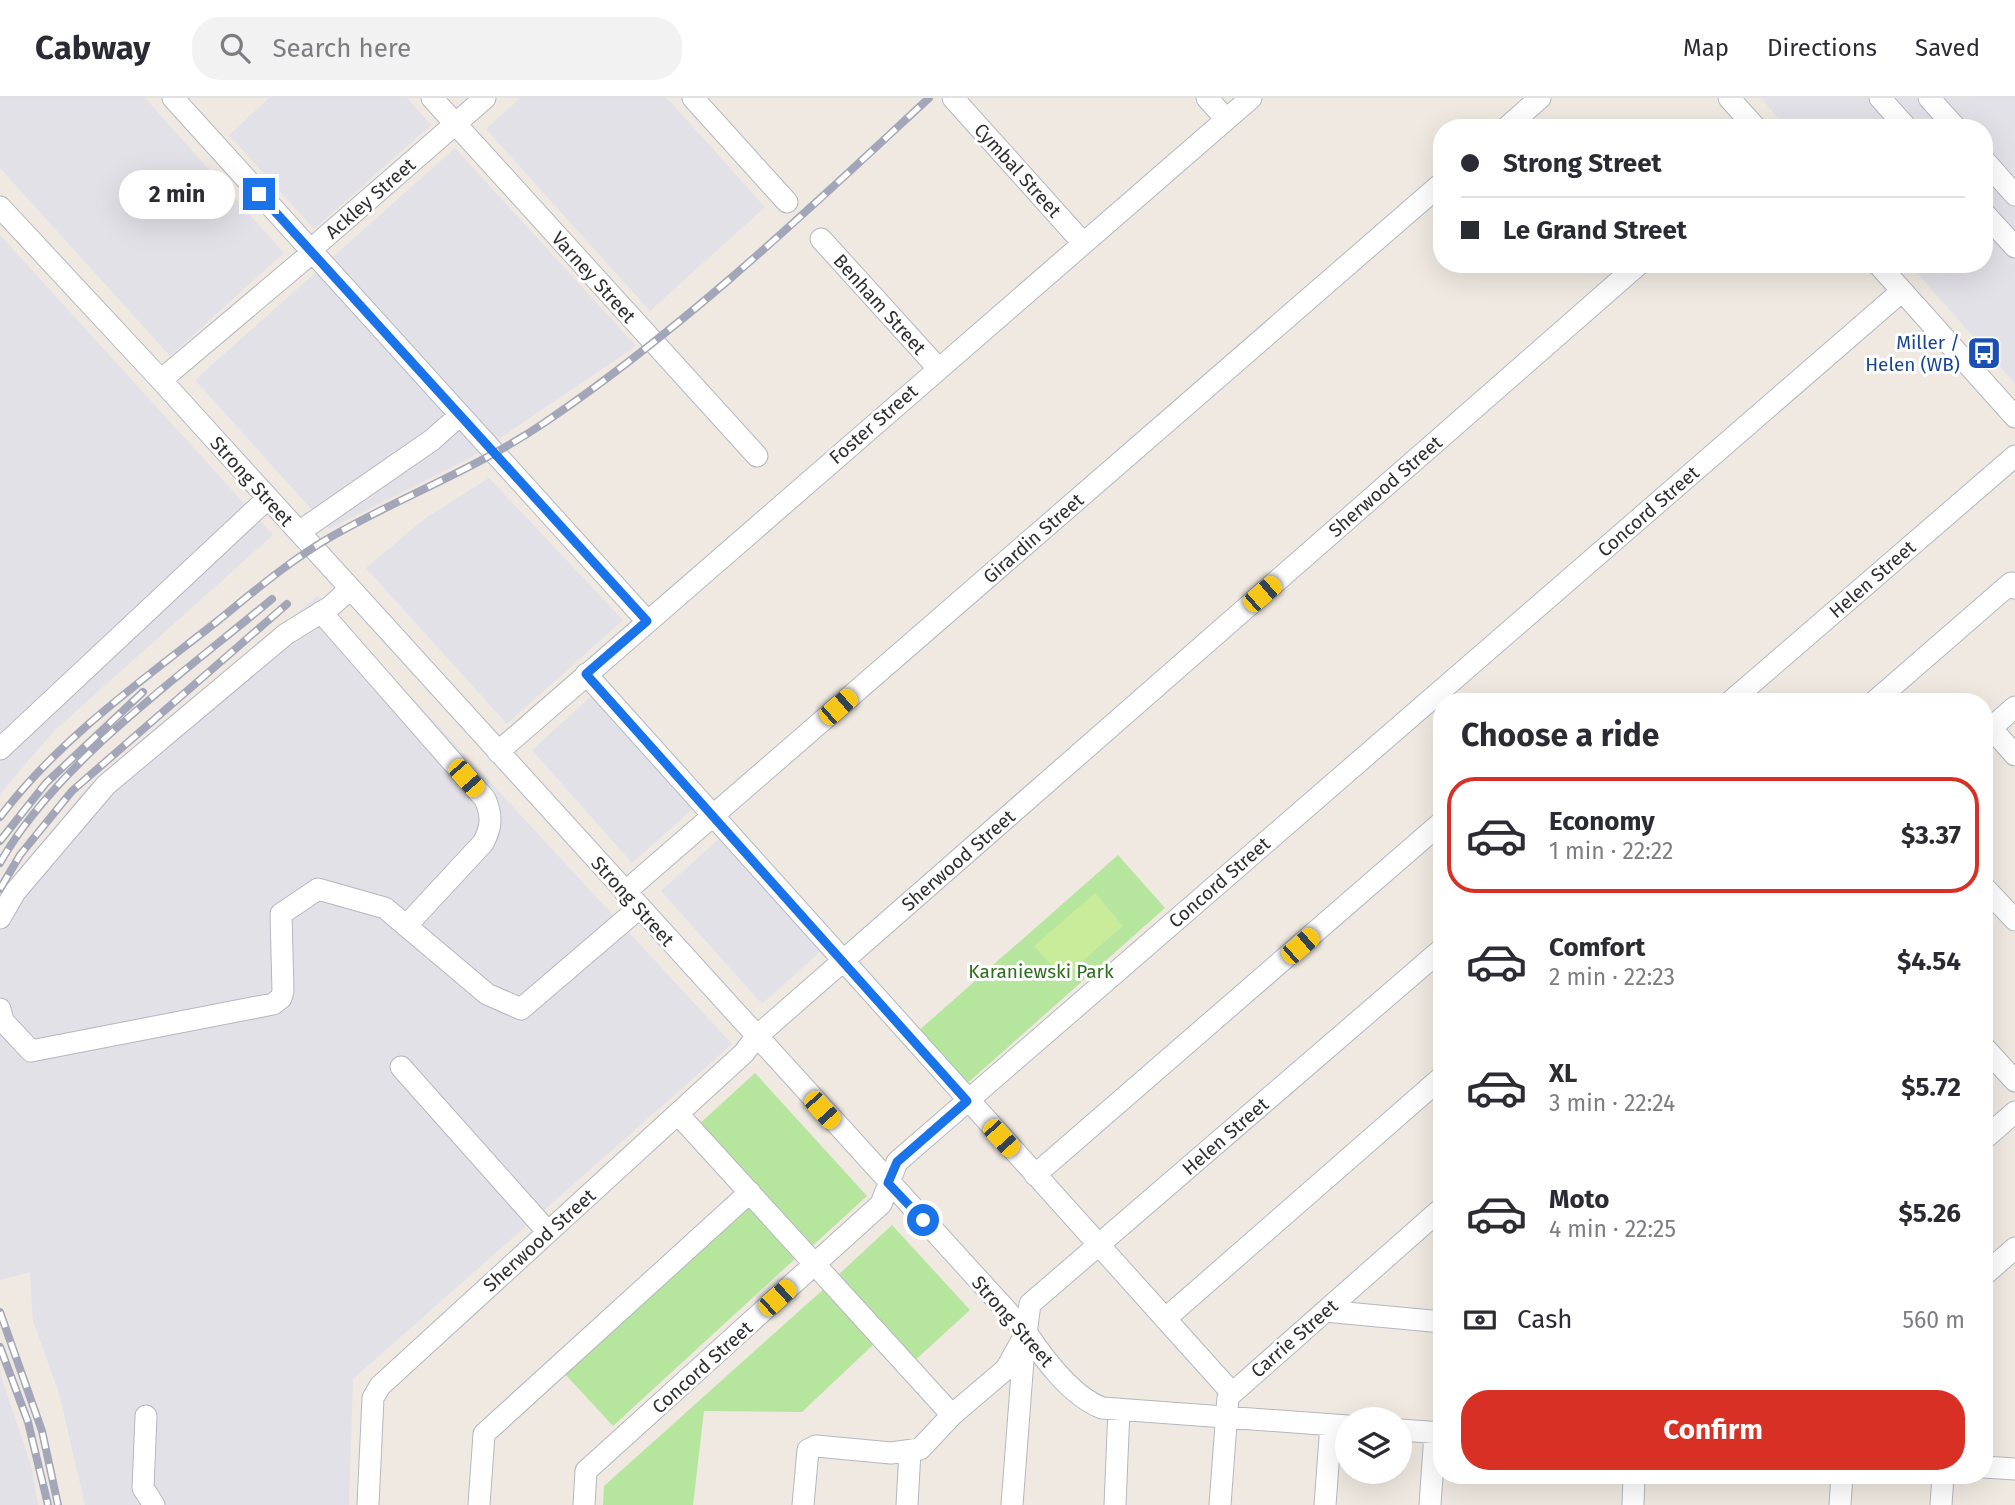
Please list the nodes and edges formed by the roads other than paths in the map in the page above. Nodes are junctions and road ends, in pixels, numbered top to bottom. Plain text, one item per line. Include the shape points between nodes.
1 (173, 98) edge
2 (432, 98) edge
3 (485, 98) edge
4 (693, 98) edge
5 (953, 98) edge
6 (1207, 98) edge
7 (1251, 98) edge
8 (1540, 98) edge
9 (1729, 98) edge
10 (1880, 98) edge
11 (1929, 98) edge
12 (1226, 119) junction
13 (1516, 119) edge
14 (1748, 119) edge
15 (1899, 119) edge
16 (1948, 119) edge
17 (455, 124) junction
18 (1993, 170) edge
19 (1433, 191) edge
20 (2015, 195) edge
21 (788, 202) dead end
22 (0, 208) edge
23 (1993, 221) edge
24 (2012, 237) edge
25 (821, 239) dead end
26 (1083, 243) junction
27 (311, 251) junction
28 (1629, 273) edge
29 (1886, 273) edge
30 (1902, 291) junction
31 (938, 368) junction
32 (161, 380) junction
33 (460, 415) junction
34 (2015, 417) edge
35 (757, 456) dead end
36 (2015, 456) edge
37 (268, 498) junction
38 (299, 532) junction
39 (2015, 588) edge
40 (350, 589) junction
41 (321, 612) junction
42 (647, 621) junction
43 (586, 674) junction
44 (1438, 693) edge
45 (1740, 693) edge
46 (1884, 693) edge
47 (1433, 697) edge
48 (2015, 707) edge
49 (1993, 727) edge
50 (1993, 735) edge
51 (0, 749) edge
52 (498, 752) junction
53 (2015, 755) edge
54 (713, 816) junction
55 (1433, 830) edge
56 (1993, 897) edge
57 (632, 900) junction
58 (0, 918) edge
59 (2015, 920) edge
60 (406, 926) junction
61 (1433, 958) edge
62 (843, 961) junction
63 (0, 1009) edge
64 (756, 1037) junction
65 (1993, 1057) edge
66 (401, 1067) dead end
67 (2015, 1081) edge
68 (1433, 1085) edge
69 (967, 1101) junction
70 (2015, 1112) edge
71 (678, 1114) junction
72 (1993, 1131) edge
73 (1035, 1175) junction
74 (888, 1183) junction
75 (750, 1192) junction
76 (1433, 1216) edge
77 (548, 1233) junction
78 (1099, 1245) junction
79 (2015, 1248) edge
80 (815, 1264) junction
81 (1993, 1267) edge
82 (1325, 1311) junction
83 (1165, 1319) junction
84 (1433, 1321) edge
85 (1026, 1333) junction
86 (1231, 1393) junction
87 (1119, 1409) junction
88 (952, 1415) junction
89 (146, 1416) dead end
90 (1225, 1417) junction
91 (1335, 1426) edge
92 (1412, 1431) edge
93 (1433, 1433) edge
94 (1335, 1449) edge
95 (910, 1451) junction
96 (1993, 1468) edge
97 (2015, 1469) edge
98 (1433, 1478) edge
99 (1634, 1484) edge
100 (1841, 1484) edge
101 (1942, 1484) edge
102 (154, 1505) edge
103 (368, 1505) edge
104 (479, 1505) edge
105 (584, 1505) edge
106 (803, 1505) edge
107 (907, 1505) edge
108 (1012, 1505) edge
109 (1115, 1505) edge
110 (1220, 1505) edge
111 (1325, 1505) edge
112 (1430, 1505) edge
113 (1633, 1505) edge
114 (1840, 1505) edge
115 (1941, 1505) edge

1 - 27 street
2 - 17 street, Varney Street
3 - 17 street, Ackley Street
4 - 21 street
5 - 26 street, Cymbal Street
6 - 12 street
7 - 12 street, Foster Street
8 - 13 street
9 - 14 street
10 - 15 street
11 - 16 street
12 - 26 street, Foster Street
17 - 27 street, Ackley Street
17 - 35 street, Varney Street
18 - 20 street
19 - 54 street, Girardin Street
22 - 32 street, Strong Street
23 - 24 street
25 - 31 street, Benham Street
26 - 31 street, Foster Street
27 - 32 street, Ackley Street
27 - 33 street
28 - 62 street, Sherwood Street
29 - 30 street
30 - 34 street
30 - 44 street, Concord Street
31 - 42 street, Foster Street
32 - 37 street, Strong Street
33 - 38 street via 432,440
33 - 42 street
36 - 45 street, Helen Street
37 - 38 street, Strong Street
37 - 51 street
38 - 40 street, Strong Street
39 - 46 street via 2011,583
40 - 41 street
40 - 52 street, Strong Street
41 - 58 street via 286,634 106,785 15,892
41 - 60 street via 485,799 491,812 483,843
42 - 43 street, Foster Street
43 - 52 street, Foster Street
43 - 54 street
47 - 69 street, Concord Street
48 - 49 street
50 - 53 street
52 - 57 street, Strong Street
54 - 57 street, Girardin Street
54 - 62 street
55 - 73 street
56 - 59 street
57 - 60 street, Girardin Street via 521,1009 487,994
57 - 64 street, Strong Street
60 - 63 street via 385,908 318,889 281,914 283,991 273,1004 31,1051 3,1021
61 - 78 street, Helen Street
62 - 64 street, Sherwood Street
62 - 69 street
64 - 71 street, Sherwood Street
64 - 74 street, Strong Street
65 - 67 street
66 - 77 street
68 - 83 street
69 - 73 street
69 - 74 street, Concord Street via 897,1162
70 - 72 street
71 - 75 street
71 - 77 street, Sherwood Street
73 - 78 street
74 - 80 street, Concord Street via 881,1204
74 - 85 street, Strong Street
75 - 80 street
75 - 104 street via 484,1434
76 - 82 street, Carrie Street
77 - 103 street, Sherwood Street via 376,1391
78 - 83 street
78 - 85 street, Helen Street via 1030,1304
79 - 81 street
80 - 88 street
80 - 105 street, Concord Street via 586,1471
82 - 84 street
82 - 86 street, Carrie Street
83 - 86 street
85 - 87 street, Strong Street via 1066,1382 1090,1403
85 - 88 street via 1006,1369
85 - 108 street, Helen Street
86 - 90 street
87 - 90 street, Strong Street
87 - 109 street
88 - 95 street via 923,1447
89 - 102 street via 143,1488
90 - 91 street, Strong Street
90 - 110 street
92 - 93 street
94 - 111 street
95 - 106 street via 815,1447 807,1452
95 - 107 street
96 - 97 street
98 - 112 street
99 - 113 street
100 - 114 street
101 - 115 street

